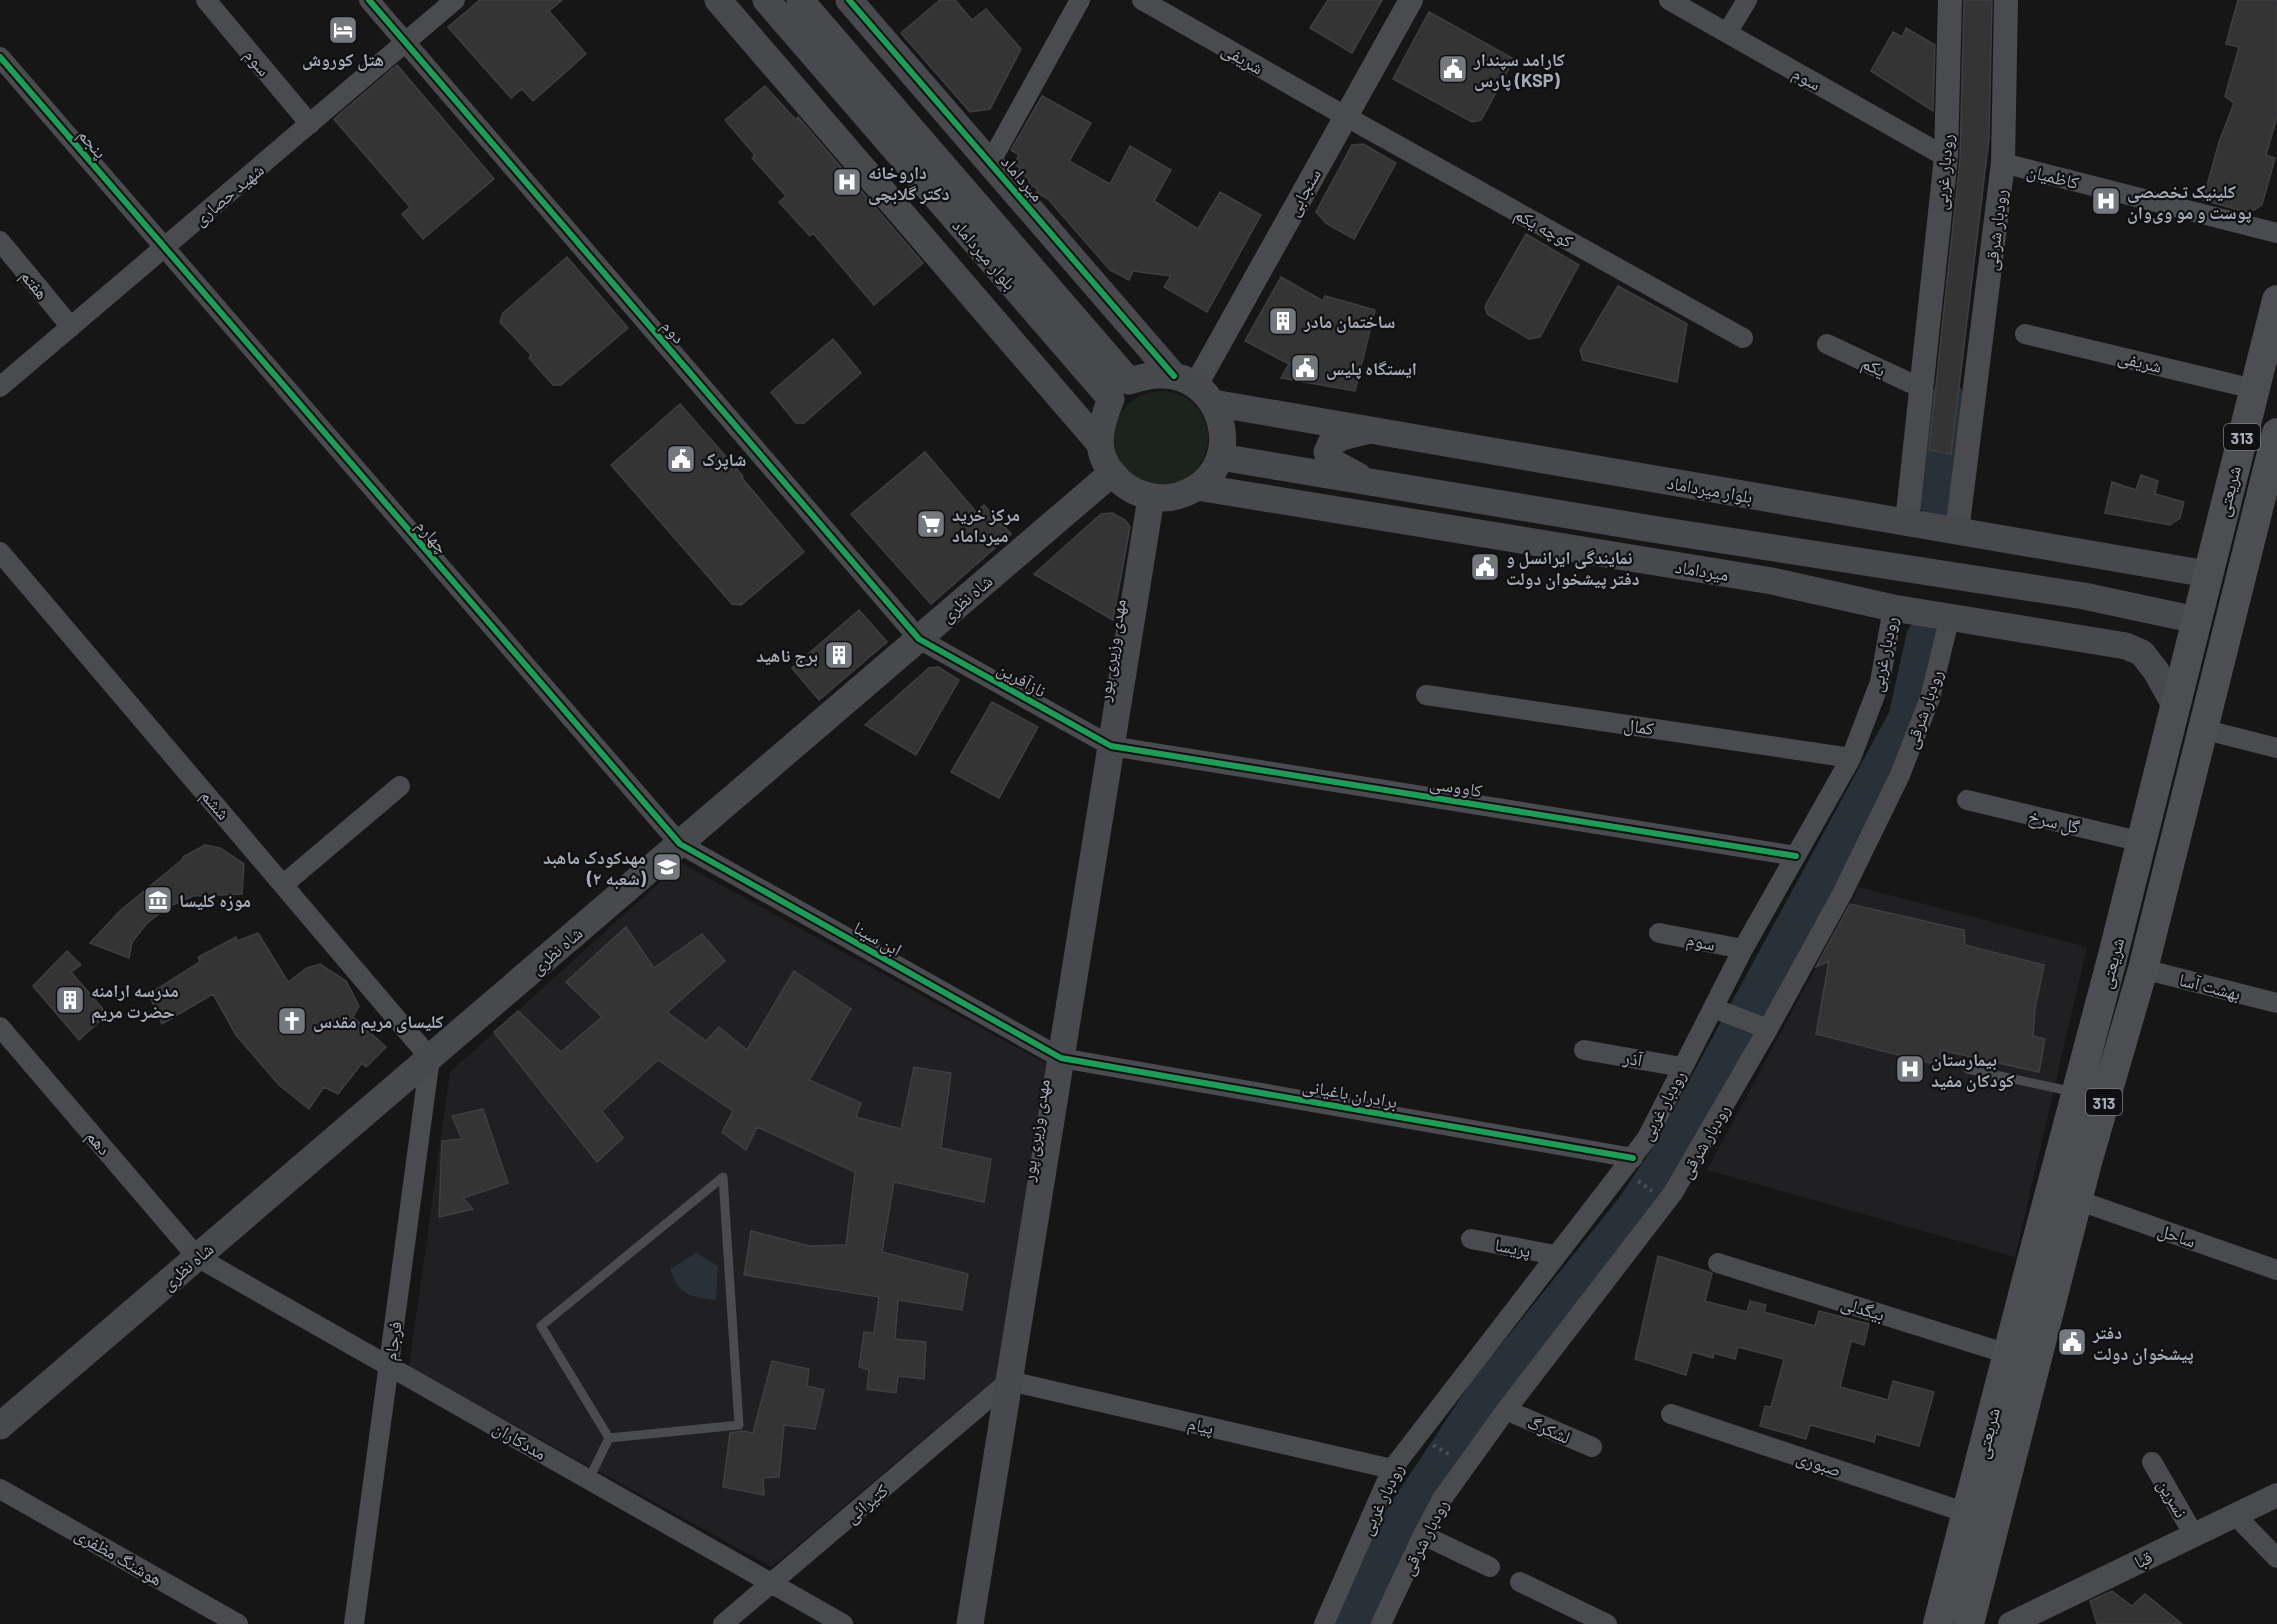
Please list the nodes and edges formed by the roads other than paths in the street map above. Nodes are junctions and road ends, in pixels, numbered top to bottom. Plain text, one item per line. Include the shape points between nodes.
1 (206, 0) edge
2 (369, 0) edge
3 (455, 0) edge
4 (718, 0) edge
5 (766, 0) edge
6 (800, 0) edge
7 (849, 0) edge
8 (1080, 0) edge
9 (1142, 0) edge
10 (1411, 0) edge
11 (1669, 0) edge
12 (1747, 0) edge
13 (1950, 0) edge
14 (2006, 0) edge
15 (1727, 33) junction
16 (405, 42) junction
17 (0, 57) edge
18 (1345, 116) junction
19 (310, 124) junction
20 (1946, 157) junction
21 (990, 163) junction
22 (2003, 163) junction
23 (2277, 233) edge
24 (0, 241) edge
25 (164, 247) junction
26 (2277, 300) edge
27 (71, 327) junction
28 (2025, 334) dead end
29 (1743, 338) dead end
30 (1827, 344) dead end
31 (0, 387) edge
32 (1194, 388) junction
33 (1921, 388) junction
34 (2254, 389) junction
35 (1120, 390) junction
36 (1370, 430) junction
37 (2277, 434) edge
38 (1100, 444) junction
39 (1220, 457) junction
40 (1112, 473) junction
41 (1369, 481) junction
42 (1197, 487) junction
43 (1151, 498) junction
44 (1907, 522) junction
45 (1652, 529) junction
46 (1957, 531) junction
47 (0, 552) edge
48 (2093, 555) junction
49 (2207, 574) junction
50 (2240, 579) junction
51 (1772, 582) junction
52 (2084, 596) junction
53 (1893, 608) junction
54 (1950, 616) junction
55 (2196, 620) junction
56 (2229, 626) junction
57 (919, 639) junction
58 (1426, 695) dead end
59 (2176, 707) junction
60 (2202, 729) junction
61 (1111, 746) junction
62 (2277, 748) edge
63 (1851, 758) junction
64 (400, 786) dead end
65 (1967, 800) dead end
66 (2142, 842) junction
67 (680, 843) junction
68 (1796, 856) junction
69 (284, 884) junction
70 (1659, 933) dead end
71 (1743, 949) junction
72 (2143, 969) junction
73 (2277, 1003) edge
74 (1713, 1008) junction
75 (0, 1027) edge
76 (1768, 1029) junction
77 (1584, 1050) dead end
78 (430, 1058) junction
79 (1061, 1058) junction
80 (1682, 1067) junction
81 (1968, 1069) dead end
82 (2076, 1092) junction
83 (1628, 1164) junction
84 (2078, 1200) junction
85 (1471, 1239) dead end
86 (1555, 1256) junction
87 (197, 1257) junction
88 (1718, 1263) dead end
89 (2277, 1270) edge
90 (2008, 1354) junction
91 (389, 1365) junction
92 (1010, 1381) junction
93 (1506, 1410) junction
94 (1671, 1414) dead end
95 (0, 1426) edge
96 (609, 1438) junction
97 (1592, 1447) dead end
98 (2152, 1462) dead end
99 (1392, 1469) junction
100 (589, 1479) junction
101 (0, 1489) edge
102 (2277, 1495) edge
103 (1967, 1513) junction
104 (2235, 1515) junction
105 (1423, 1535) junction
106 (2194, 1535) junction
107 (2277, 1558) edge
108 (1490, 1567) dead end
109 (1520, 1582) dead end
110 (772, 1584) junction
111 (238, 1624) edge
112 (354, 1624) edge
113 (723, 1624) edge
114 (843, 1624) edge
115 (970, 1624) edge
116 (1324, 1624) edge
117 (1381, 1624) edge
118 (1606, 1624) edge
119 (1938, 1624) edge
120 (1969, 1624) edge
121 (2010, 1624) edge

1 - 19 street, سوم
2 - 16 street
3 - 16 street, شهید حصاری
4 - 38 main road
5 - 35 main road, بلوار میرداماد
6 - 35 main road, بلوار میرداماد
7 - 21 main road, میرداماد
8 - 21 street
9 - 18 street, شریفی
10 - 18 street, سنجابی
11 - 15 street, سوم
12 - 15 street
13 - 20 street, رودبار غربی
14 - 22 street, رودبار شرقی
15 - 20 street, سوم
16 - 19 street, شهید حصاری
16 - 57 street, دوم
17 - 25 street, پنجم
18 - 29 street, کوچه یکم
18 - 32 street, سنجابی
19 - 25 street, شهید حصاری
20 - 33 street, رودبار غربی
21 - 32 main road, میرداماد
22 - 23 street, کاظمیان
22 - 46 street, رودبار شرقی
24 - 27 street, هفتم
25 - 27 street, شهید حصاری
25 - 67 street, چهارم
26 - 34 main road, شریعتی / 313
27 - 31 street, شهید حصاری
28 - 34 street, شریفی
30 - 33 street, یکم
32 - 35 main road via 1151,375
32 - 36 main road, بلوار میرداماد
32 - 39 main road via 1222,424
33 - 44 street, رودبار غربی
34 - 49 main road, شریعتی / 313
35 - 38 main road via 1100,426
36 - 41 main road via 1342,437 1331,443 1327,452 1330,460
36 - 44 main road, بلوار میرداماد
37 - 50 main road, شریعتی / 313
38 - 40 main road
39 - 41 main road
39 - 42 main road via 1214,470
40 - 43 main road via 1123,485
40 - 57 main road, شاه نظری
41 - 45 main road
42 - 43 main road via 1185,494
42 - 51 main road, میرداماد
43 - 61 main road, مهدی وزیری پور
44 - 46 main road, بلوار میرداماد
45 - 51 main road
45 - 52 main road
46 - 48 main road, بلوار میرداماد
47 - 69 street, ششم
48 - 49 main road, بلوار میرداماد
48 - 52 main road via 2101,578
49 - 50 main road
49 - 55 main road, شریعتی / 313
50 - 56 main road, شریعتی / 313
51 - 53 main road, میرداماد
52 - 55 main road
53 - 54 main road, میرداماد
53 - 63 street, رودبار غربی via 1880,682
54 - 59 main road, میرداماد via 2126,646 2142,653 2157,671
54 - 76 street, رودبار شرقی via 1930,698 1900,775 1842,894
55 - 56 main road
55 - 59 main road, شریعتی / 313
56 - 60 main road, شریعتی / 313
57 - 61 street, نازآفرین
57 - 67 main road, شاه نظری
58 - 63 street, کمال
59 - 66 main road, شریعتی / 313
60 - 62 street
60 - 72 main road, شریعتی / 313
61 - 68 street, کاووسی
61 - 79 main road, مهدی وزیری پور
63 - 68 street, رودبار غربی
64 - 69 street
65 - 66 street, گل سرخ
66 - 82 main road, شریعتی / 313
67 - 78 main road, شاه نظری
67 - 79 street, ابن سینا
68 - 71 street, رودبار غربی
69 - 78 street, ششم
70 - 71 street, سوم
71 - 74 street, رودبار غربی
72 - 73 street, بهشت آسا
72 - 84 main road, شریعتی / 313
74 - 76 street
74 - 80 street, رودبار غربی
75 - 87 street, دهم
76 - 93 street, رودبار شرقی via 1667,1202
77 - 80 street, آذر
78 - 87 main road, شاه نظری
78 - 91 street, فرجام
79 - 83 street, برادران باغیانی
79 - 92 main road, مهدی وزیری پور
80 - 83 street, رودبار غربی via 1647,1138
81 - 82 lane
82 - 90 main road, شریعتی / 313
83 - 86 street, رودبار غربی
84 - 89 street, ساحل
84 - 120 main road, شریعتی / 313
85 - 86 street, پریسا
86 - 99 street, رودبار غربی
87 - 91 street, مددکاران
87 - 95 main road, شاه نظری
88 - 90 street, بیگدلی
90 - 103 main road, شریعتی / 313
91 - 100 street, مددکاران
91 - 112 street, فرجام
92 - 99 street, پیام
92 - 110 street, کتیرائی
92 - 115 main road, مهدی وزیری پور
93 - 97 street, لشکرگ
93 - 105 street, رودبار شرقی via 1442,1499
94 - 103 street, صبوری
96 - 96 lane via 739,1425 723,1177 541,1326
96 - 100 lane
98 - 106 street, نسرین
99 - 116 street, رودبار غربی
100 - 110 street, مددکاران
101 - 111 street, هوشنگ مظفری
102 - 104 street, قبا
103 - 119 main road, شریعتی / 313
104 - 106 street, قبا
104 - 107 street
105 - 108 street
105 - 117 street, رودبار شرقی
106 - 121 street, قبا
109 - 118 street
110 - 113 street, کتیرائی
110 - 114 street, مددکاران

